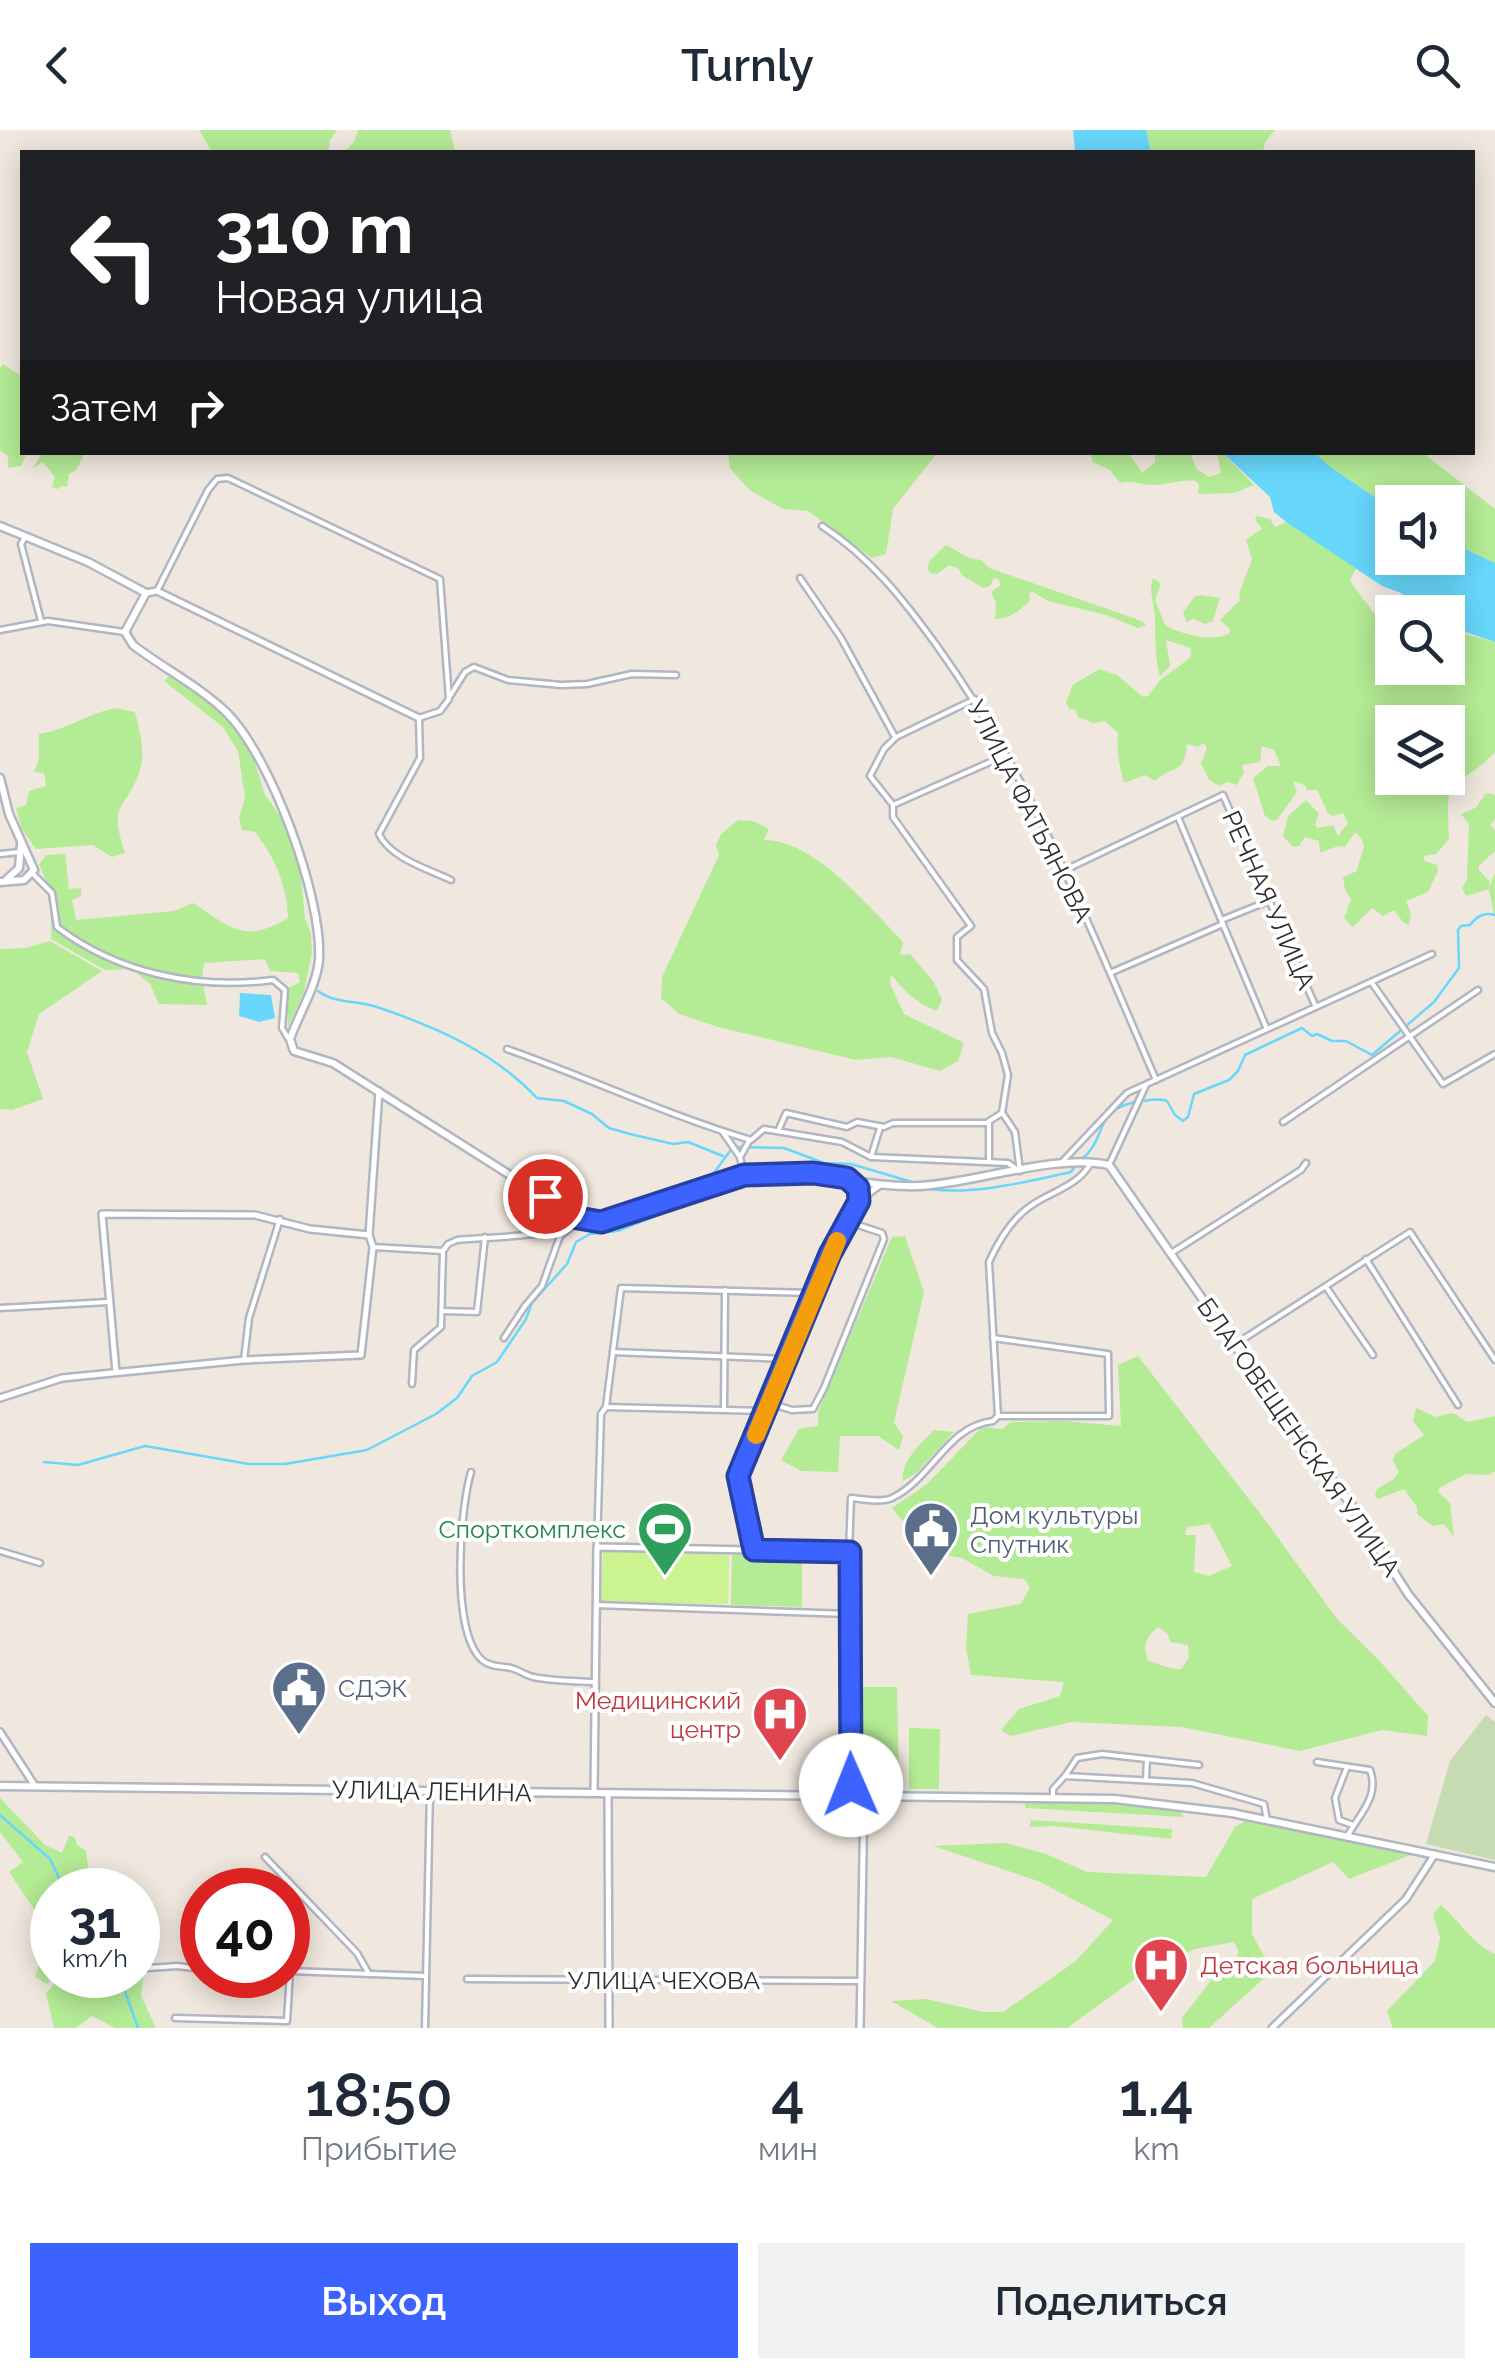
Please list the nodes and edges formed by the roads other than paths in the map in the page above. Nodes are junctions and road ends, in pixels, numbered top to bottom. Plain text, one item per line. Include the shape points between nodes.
1 (0, 526) edge
2 (822, 526) dead end
3 (26, 534) junction
4 (800, 578) dead end
5 (158, 591) junction
6 (146, 593) junction
7 (42, 622) junction
8 (0, 630) edge
9 (125, 632) junction
10 (676, 675) dead end
11 (449, 699) junction
12 (975, 699) junction
13 (419, 718) junction
14 (896, 738) junction
15 (1006, 754) junction
16 (0, 778) edge
17 (893, 805) junction
18 (4, 814) edge
19 (1178, 817) junction
20 (24, 850) junction
21 (0, 854) edge
22 (1065, 870) junction
23 (33, 874) junction
24 (17, 877) junction
25 (450, 880) dead end
26 (1, 882) edge
27 (1271, 900) junction
28 (1223, 922) junction
29 (1432, 954) dead end
30 (1110, 973) junction
31 (1372, 983) junction
32 (1478, 990) dead end
33 (1316, 1005) junction
34 (1266, 1027) junction
35 (1410, 1035) junction
36 (290, 1039) junction
37 (507, 1049) dead end
38 (1495, 1054) edge
39 (1156, 1080) junction
40 (1146, 1085) junction
41 (379, 1092) junction
42 (1002, 1113) junction
43 (989, 1121) junction
44 (1283, 1122) dead end
45 (847, 1126) junction
46 (880, 1126) junction
47 (779, 1130) junction
48 (722, 1131) junction
49 (750, 1140) junction
50 (842, 1142) junction
51 (871, 1157) junction
52 (740, 1158) junction
53 (990, 1162) junction
54 (1306, 1163) dead end
55 (1060, 1164) junction
56 (1090, 1164) junction
57 (1108, 1166) junction
58 (1020, 1171) junction
59 (744, 1175) junction
60 (847, 1178) junction
61 (886, 1184) junction
62 (859, 1201) junction
63 (280, 1220) junction
64 (576, 1221) junction
65 (848, 1222) junction
66 (369, 1235) junction
67 (485, 1237) junction
68 (373, 1247) junction
69 (443, 1250) junction
70 (1171, 1254) junction
71 (1366, 1259) junction
72 (1326, 1288) junction
73 (725, 1290) junction
74 (814, 1293) junction
75 (108, 1302) junction
76 (0, 1308) edge
77 (440, 1311) junction
78 (504, 1338) dead end
79 (994, 1338) junction
80 (1233, 1345) junction
81 (613, 1352) junction
82 (724, 1354) junction
83 (1372, 1354) dead end
84 (787, 1359) junction
85 (244, 1360) junction
86 (1495, 1360) edge
87 (116, 1372) junction
88 (412, 1384) dead end
89 (0, 1398) edge
90 (769, 1403) junction
91 (1458, 1405) dead end
92 (606, 1407) junction
93 (724, 1408) junction
94 (766, 1411) junction
95 (998, 1416) junction
96 (471, 1472) dead end
97 (597, 1546) junction
98 (754, 1550) junction
99 (0, 1551) edge
100 (850, 1552) junction
101 (40, 1563) dead end
102 (596, 1605) junction
103 (849, 1614) junction
104 (594, 1682) junction
105 (1495, 1704) edge
106 (0, 1732) edge
107 (1147, 1758) junction
108 (1317, 1762) dead end
109 (1200, 1765) dead end
110 (1347, 1767) junction
111 (1066, 1776) junction
112 (1146, 1779) junction
113 (0, 1786) edge
114 (34, 1786) junction
115 (430, 1790) junction
116 (594, 1794) junction
117 (608, 1794) junction
118 (851, 1796) junction
119 (864, 1796) junction
120 (1053, 1797) junction
121 (1267, 1820) junction
122 (1354, 1825) junction
123 (1347, 1837) junction
124 (1435, 1854) junction
125 (266, 1857) dead end
126 (1495, 1867) edge
127 (310, 1972) edge
128 (369, 1974) junction
129 (425, 1976) junction
130 (467, 1979) dead end
131 (608, 1980) junction
132 (861, 1981) junction
133 (288, 1998) edge
134 (176, 2018) dead end
135 (200, 2020) junction
136 (265, 2025) edge
137 (199, 2028) edge
138 (425, 2028) edge
139 (608, 2028) edge
140 (860, 2028) edge
141 (1272, 2028) edge

1 - 3 main road
2 - 12 street, УЛИЦА ФАТЬЯНОВА via 879,571
3 - 6 main road
3 - 7 street via 22,544
4 - 14 street via 842,638
5 - 6 street
5 - 11 street via 208,490 228,478 440,579
5 - 13 street
6 - 9 main road
7 - 8 street
7 - 9 street
9 - 36 main road via 133,646 230,715 293,830 319,944 314,981
10 - 11 street via 561,684 508,680 474,667
11 - 13 street
12 - 14 street
12 - 15 street, УЛИЦА ФАТЬЯНОВА
13 - 25 street via 420,758 379,834 396,853
14 - 17 street via 870,776
15 - 17 street
15 - 22 street, УЛИЦА ФАТЬЯНОВА
16 - 18 main road
17 - 42 street via 893,817 971,926 958,937 957,960 984,990 1008,1076
18 - 20 main road
19 - 22 street
19 - 27 street, РЕЧНАЯ УЛИЦА via 1223,795
19 - 28 street
20 - 21 street
20 - 23 main road
20 - 24 main road
22 - 30 street, УЛИЦА ФАТЬЯНОВА
23 - 24 main road
23 - 36 street via 52,893 57,927 119,964 180,980 273,980 284,990 282,1028
24 - 26 main road
27 - 28 street
27 - 33 street, РЕЧНАЯ УЛИЦА
28 - 30 street
28 - 34 street
29 - 31 street
30 - 39 street, УЛИЦА ФАТЬЯНОВА
31 - 33 street
31 - 35 street
32 - 35 street
33 - 34 street
34 - 39 street
35 - 38 street via 1443,1084
35 - 44 street
36 - 41 main road via 294,1051 326,1059
37 - 48 street
39 - 40 street
40 - 55 street via 1119,1099
40 - 57 street
41 - 64 main road
41 - 66 street
42 - 43 street
42 - 58 street via 1015,1132
43 - 46 street
43 - 53 street
45 - 46 street
45 - 47 street via 786,1113
45 - 50 street
46 - 51 street
47 - 49 street via 764,1129
47 - 50 street
48 - 49 street
48 - 52 street
49 - 52 street
50 - 51 street
51 - 53 street
52 - 59 street
53 - 58 street
54 - 70 street
55 - 56 main road
55 - 58 main road
56 - 57 main road
56 - 79 street via 1081,1177 1020,1214 998,1243 989,1262
57 - 70 main road, БЛАГОВЕЩЕНСКАЯ УЛИЦА
58 - 61 main road via 919,1186
59 - 60 main road
59 - 64 main road via 613,1220
60 - 61 main road
60 - 62 street via 858,1188
61 - 62 street
62 - 65 street
63 - 66 street
63 - 75 street via 102,1214
63 - 85 street
64 - 67 street via 558,1231
64 - 78 street via 560,1236 542,1286
65 - 74 street
65 - 90 street via 884,1240 824,1388 812,1409
66 - 68 street
67 - 69 street via 457,1240
67 - 77 street via 477,1312
68 - 69 street
68 - 85 street via 361,1355
69 - 77 street
70 - 80 main road, БЛАГОВЕЩЕНСКАЯ УЛИЦА
71 - 72 street
71 - 86 street via 1410,1232
71 - 91 street
72 - 80 street
72 - 83 street
73 - 74 street
73 - 81 street via 620,1288
73 - 82 street
74 - 84 street
75 - 76 street
75 - 87 street
77 - 88 street via 440,1327 414,1350
79 - 95 street
79 - 95 street via 1108,1354 1109,1416
80 - 105 main road, БЛАГОВЕЩЕНСКАЯ УЛИЦА via 1408,1594
81 - 82 street
81 - 92 street
82 - 84 street
82 - 93 street
84 - 90 street
85 - 87 street
87 - 89 street via 62,1378
90 - 94 street
92 - 93 street
92 - 97 street
93 - 94 street
94 - 98 street via 738,1476
95 - 100 street via 961,1433 920,1478 889,1500 852,1498
96 - 104 street via 462,1605 478,1656 529,1676
97 - 98 street
97 - 102 street
98 - 100 street
99 - 101 street
100 - 103 street
102 - 103 street
102 - 104 street
103 - 118 street
104 - 116 street
106 - 114 street
107 - 109 street
107 - 111 street via 1076,1758
107 - 112 street
108 - 110 street
110 - 122 street via 1335,1805 1339,1820
110 - 122 street via 1370,1770 1374,1781
111 - 112 street
111 - 120 street
112 - 121 street via 1192,1783 1264,1804
113 - 114 main road, УЛИЦА ЛЕНИНА
114 - 115 main road, УЛИЦА ЛЕНИНА
115 - 116 main road, УЛИЦА ЛЕНИНА
115 - 129 street
116 - 117 main road, УЛИЦА ЛЕНИНА
117 - 118 main road, УЛИЦА ЛЕНИНА
117 - 131 street
118 - 119 main road, УЛИЦА ЛЕНИНА
119 - 120 main road, УЛИЦА ЛЕНИНА
119 - 132 street
120 - 121 main road, УЛИЦА ЛЕНИНА via 1177,1804
121 - 123 main road, УЛИЦА ЛЕНИНА
122 - 123 street
123 - 124 main road, УЛИЦА ЛЕНИНА
124 - 126 main road, УЛИЦА ЛЕНИНА
124 - 141 street via 1406,1899
125 - 128 street
127 - 128 street
128 - 129 street
129 - 138 street
130 - 131 street, УЛИЦА ЧЕХОВА
131 - 132 street, УЛИЦА ЧЕХОВА
131 - 139 street
132 - 140 street
133 - 136 street via 287,2021
134 - 135 street
135 - 136 street
135 - 137 street

